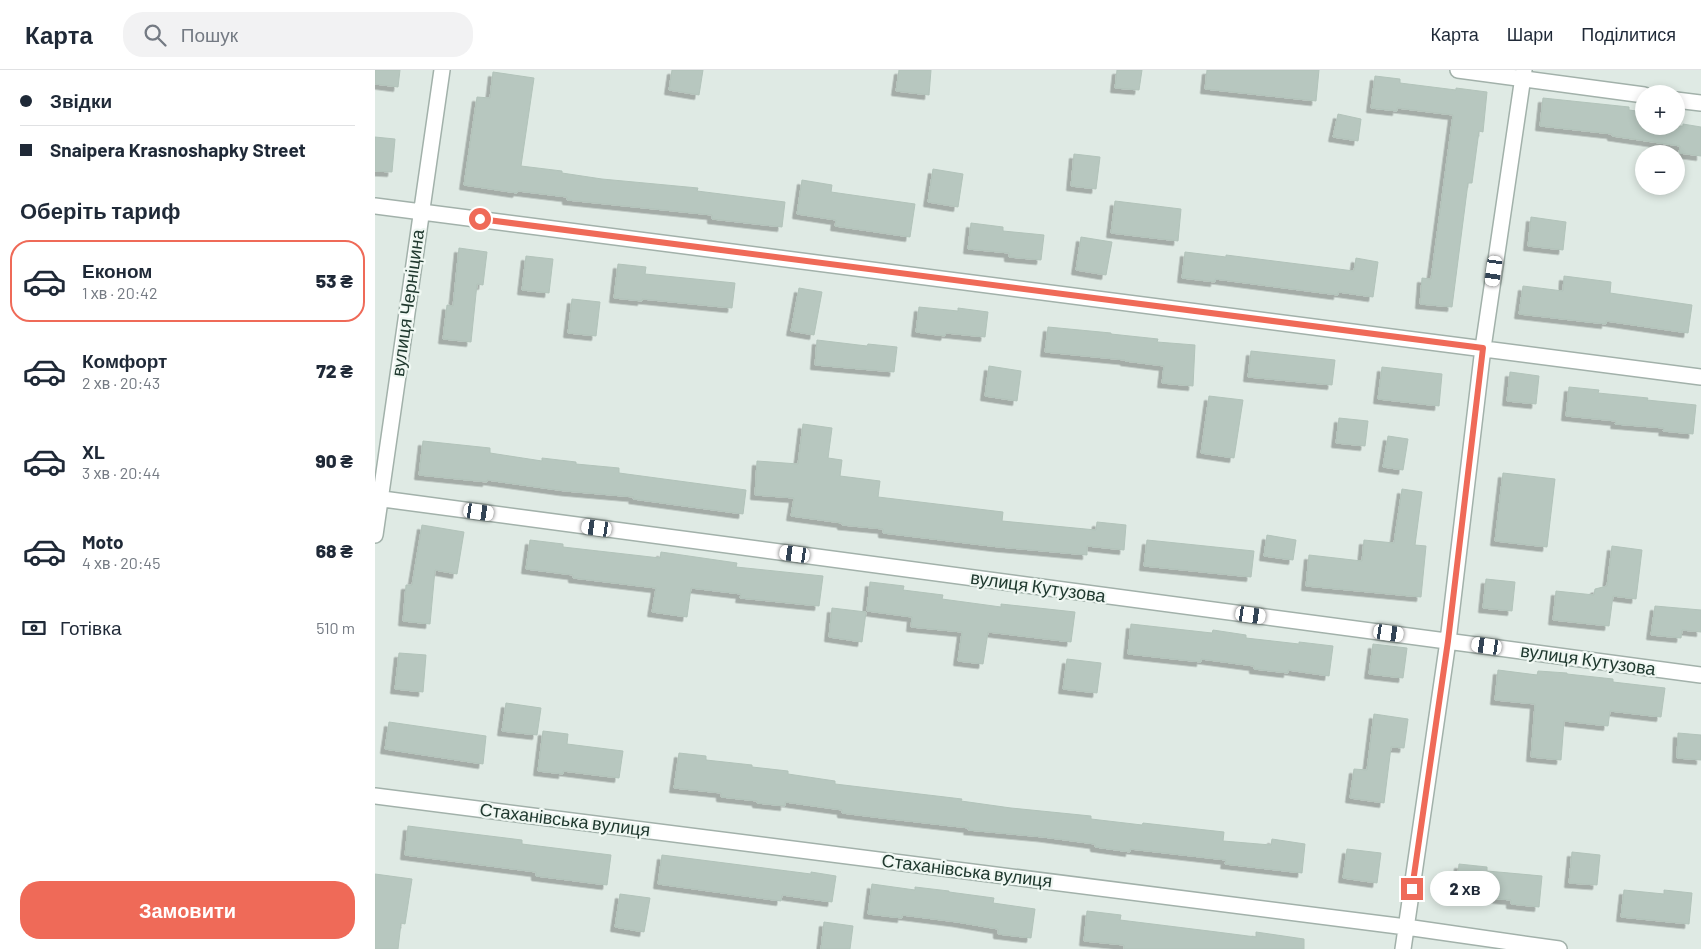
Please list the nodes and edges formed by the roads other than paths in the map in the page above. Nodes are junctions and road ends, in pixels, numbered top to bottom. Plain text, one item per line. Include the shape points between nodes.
1 (442, 70) edge
2 (1458, 70) edge
3 (1524, 74) edge
4 (1635, 93) edge
5 (1685, 101) edge
6 (1701, 103) edge
7 (375, 206) edge
8 (421, 212) junction
9 (1483, 348) junction
10 (1701, 377) edge
11 (377, 499) edge
12 (375, 535) edge
13 (1448, 641) junction
14 (1701, 675) edge
15 (375, 796) edge
16 (1406, 927) junction
17 (1403, 949) edge
18 (1559, 949) edge

1 - 8 street, вулиця Черніцина
2 - 3 street
3 - 4 street
3 - 9 street
5 - 6 street
7 - 8 street
8 - 9 street
8 - 11 street, вулиця Черніцина
9 - 10 street
9 - 13 street
11 - 12 street, вулиця Черніцина
11 - 13 street, вулиця Кутузова
13 - 14 street, вулиця Кутузова
13 - 16 street
15 - 16 street, Стаханівська вулиця
16 - 17 street
16 - 18 street, Стаханівська вулиця

